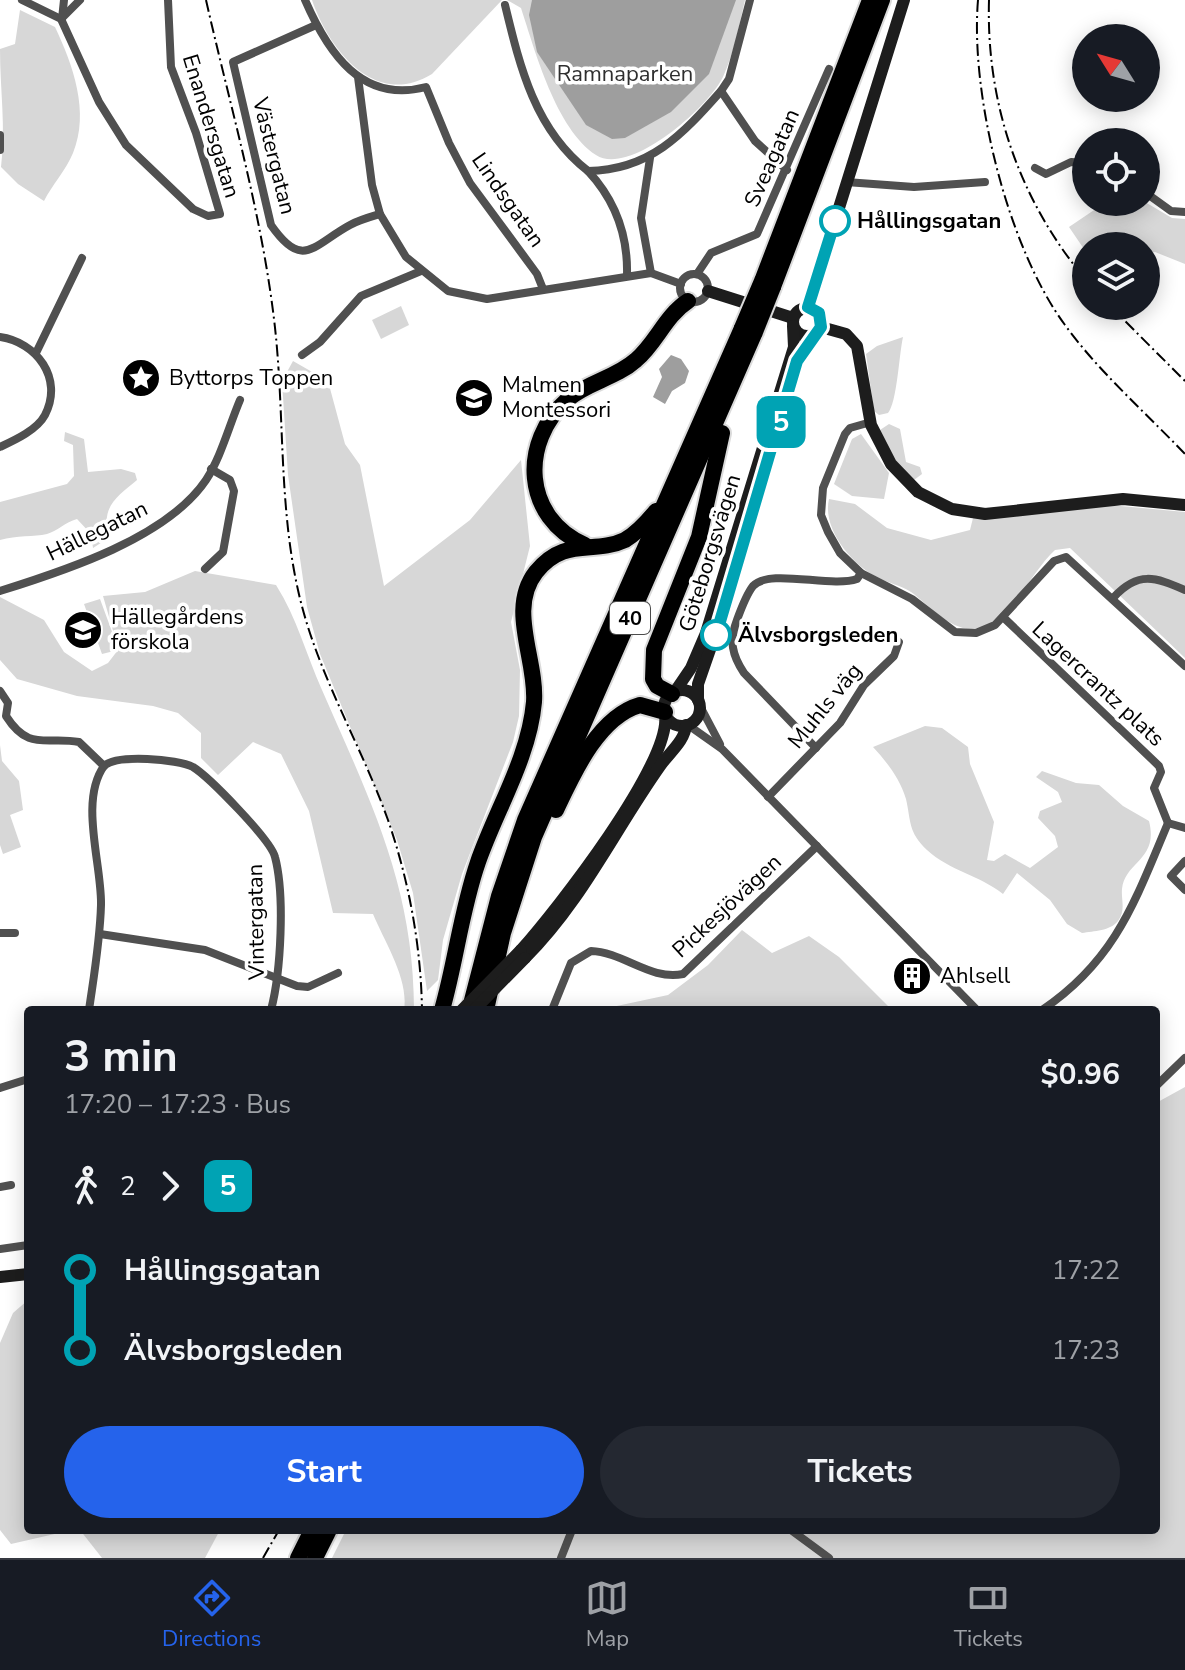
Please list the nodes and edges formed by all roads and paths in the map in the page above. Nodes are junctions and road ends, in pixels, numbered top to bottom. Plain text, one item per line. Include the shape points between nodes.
1 (22, 0) edge
2 (64, 0) edge
3 (80, 0) edge
4 (168, 0) edge
5 (305, 0) edge
6 (750, 0) edge
7 (870, 0) edge
8 (882, 0) edge
9 (904, 0) edge
10 (505, 5) dead end
11 (61, 19) junction
12 (316, 25) junction
13 (829, 69) dead end
14 (358, 77) junction
15 (721, 91) junction
16 (0, 135) edge
17 (0, 150) edge
18 (650, 158) junction
19 (1072, 162) edge
20 (1035, 168) dead end
21 (787, 170) junction
22 (588, 171) junction
23 (846, 182) junction
24 (985, 182) dead end
25 (1160, 203) edge
26 (1185, 212) edge
27 (380, 214) junction
28 (82, 258) dead end
29 (421, 271) junction
30 (651, 273) junction
31 (697, 274) junction
32 (627, 275) junction
33 (681, 284) junction
34 (767, 284) junction
35 (543, 289) junction
36 (708, 291) junction
37 (688, 301) junction
38 (808, 307) junction
39 (793, 322) junction
40 (818, 330) junction
41 (750, 334) junction
42 (0, 337) edge
43 (36, 353) junction
44 (302, 355) dead end
45 (240, 400) dead end
46 (871, 422) junction
47 (0, 447) edge
48 (211, 469) junction
49 (668, 498) junction
50 (1185, 505) edge
51 (585, 545) junction
52 (205, 569) dead end
53 (861, 573) junction
54 (1185, 590) edge
55 (0, 591) edge
56 (1114, 597) junction
57 (1003, 617) junction
58 (893, 637) dead end
59 (1185, 666) edge
60 (0, 691) edge
61 (673, 693) junction
62 (699, 703) junction
63 (665, 713) junction
64 (687, 725) junction
65 (816, 748) junction
66 (722, 749) junction
67 (656, 764) junction
68 (104, 766) junction
69 (768, 797) junction
70 (1168, 823) junction
71 (1185, 828) edge
72 (817, 846) junction
73 (1185, 861) edge
74 (1185, 890) edge
75 (514, 898) junction
76 (0, 933) edge
77 (15, 933) dead end
78 (100, 934) junction
79 (523, 954) junction
80 (338, 973) dead end
81 (278, 979) junction
82 (90, 1006) edge
83 (272, 1006) edge
84 (443, 1006) edge
85 (466, 1006) edge
86 (473, 1006) edge
87 (476, 1006) edge
88 (487, 1006) edge
89 (554, 1006) edge
90 (973, 1006) edge
91 (1047, 1006) edge
92 (1185, 1058) edge
93 (24, 1080) edge
94 (1160, 1082) edge
95 (0, 1088) edge
96 (11, 1185) dead end
97 (0, 1187) edge
98 (24, 1246) edge
99 (0, 1249) edge
100 (24, 1274) edge
101 (0, 1277) edge
102 (310, 1534) edge
103 (327, 1534) edge
104 (570, 1534) edge
105 (796, 1534) edge
106 (298, 1558) edge
107 (315, 1558) edge
108 (561, 1558) edge
109 (829, 1558) edge

1 - 11 street
2 - 11 street
3 - 11 street
4 - 11 street, Enandersgatan via 169,59 220,214 208,216 193,209 126,145 99,102
5 - 12 street
6 - 15 street
7 - 34 highway, 40
8 - 34 highway, 40
9 - 23 main road
10 - 22 street via 535,105
12 - 14 street
12 - 27 street, Västergatan via 233,62 266,209 281,240 293,250 312,250 352,224
13 - 21 street, Sveagatan
14 - 27 street
14 - 35 street, Lindsgatan via 393,92 426,87 470,183
15 - 18 street
15 - 21 street via 755,141
16 - 17 street
18 - 22 street via 627,168
18 - 30 street via 641,218
19 - 20 street via 1046,174
21 - 31 street, Sveagatan via 757,234 711,253
22 - 32 street via 615,211
23 - 24 street via 914,187
23 - 38 main road
25 - 26 street
27 - 29 street via 397,245
28 - 43 street
29 - 35 street via 448,291 477,300
29 - 44 street via 361,296
30 - 32 street
30 - 33 street
31 - 33 street
31 - 36 street via 706,280
32 - 35 street
33 - 37 street
34 - 41 highway, 40, bridge
36 - 37 street via 700,301
36 - 39 main road
37 - 51 highway via 630,366 568,399 541,437 535,471 542,506 557,530
38 - 39 main road via 799,310
38 - 40 main road via 819,313
39 - 40 main road via 803,335
39 - 61 main road, Göteborgsvägen via 794,347 720,595 697,658
40 - 46 main road via 846,334 857,346
40 - 62 main road, Göteborgsvägen via 797,361 698,684
41 - 49 highway, 40
41 - 61 highway via 716,451 699,537 654,650 655,682
41 - 75 highway, 40 via 563,766
42 - 43 street
43 - 47 street via 50,385 45,416
45 - 48 street, Hällegatan
46 - 50 main road via 898,473 918,492 952,509 985,514 1123,499
46 - 53 street via 845,434 823,488 821,515 840,553
48 - 52 street via 230,480 234,491 223,552
48 - 55 street, Hällegatan via 187,500 127,541
49 - 51 highway via 624,540
49 - 86 highway, 40 via 525,820 499,896
51 - 84 highway via 546,562 525,594 523,615 534,679 530,724 464,906
53 - 57 street via 912,599 960,634 982,632
53 - 65 street via 841,584 777,578 758,582 733,631 735,659 744,673
54 - 56 street via 1145,577
56 - 57 street via 1073,560 1061,557
56 - 59 street
57 - 70 street, Lagercrantz plats via 1159,766 1154,788
58 - 65 street, Muhls väg via 898,651 864,685
60 - 68 street via 8,703 8,720 24,736 49,743 79,742
61 - 62 main road via 688,691
61 - 63 main road, Göteborgsvägen
62 - 64 main road, Göteborgsvägen via 697,717
62 - 66 street
63 - 64 main road via 675,724
63 - 67 main road, Göteborgsvägen
63 - 75 highway via 635,706 600,735 570,781
64 - 66 street
64 - 67 main road, Göteborgsvägen
65 - 69 street, Muhls väg
66 - 69 street
67 - 79 main road, Göteborgsvägen via 588,883
68 - 78 street via 91,831 100,875
68 - 81 street, Vintergatan via 122,757 186,765 267,842 275,859
69 - 72 street
70 - 71 street
70 - 91 street via 1119,934
72 - 89 street, Pickesjövägen via 683,974 659,974 591,951 571,963
72 - 90 street
73 - 74 street via 1171,876
75 - 88 highway, 40
76 - 77 street
78 - 81 street via 205,950
78 - 82 street
79 - 85 main road, Göteborgsvägen, bridge
79 - 87 main road, Göteborgsvägen, bridge
80 - 81 street via 308,987
81 - 83 street, Vintergatan
92 - 94 street
93 - 95 street
96 - 97 street
98 - 99 street
100 - 101 main road
102 - 106 highway
103 - 107 highway
104 - 108 street
105 - 109 street

